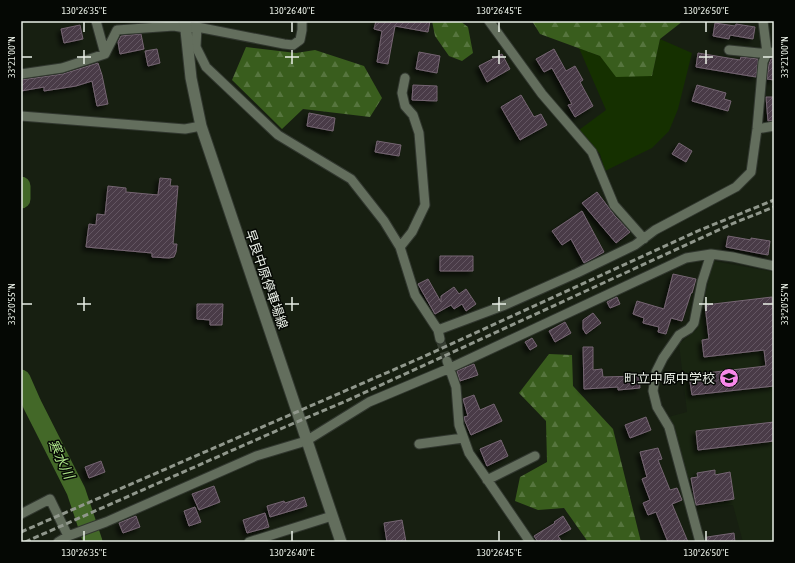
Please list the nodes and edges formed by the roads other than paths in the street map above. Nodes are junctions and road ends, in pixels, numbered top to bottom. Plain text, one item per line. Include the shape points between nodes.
1 (96, 21) edge
2 (302, 21) edge
3 (489, 21) edge
4 (763, 21) edge
5 (185, 24) edge
6 (197, 28) junction
7 (729, 50) dead end
8 (771, 52) edge
9 (105, 54) junction
10 (21, 74) edge
11 (405, 78) dead end
12 (22, 116) edge
13 (201, 126) junction
14 (774, 126) edge
15 (757, 129) junction
16 (644, 239) junction
17 (400, 247) junction
18 (711, 254) junction
19 (774, 266) edge
20 (449, 365) junction
21 (463, 438) junction
22 (306, 442) junction
23 (419, 444) dead end
24 (535, 456) dead end
25 (488, 480) junction
26 (21, 514) edge
27 (332, 516) junction
28 (68, 536) junction
29 (58, 542) edge
30 (248, 542) edge
31 (341, 542) edge
32 (530, 542) edge
33 (700, 542) edge

1 - 9 street
2 - 6 street via 300,40 293,45
3 - 16 street via 542,94 592,152 614,205
4 - 8 street
5 - 6 street
5 - 9 street via 117,30
5 - 13 main road, 早良中原停車場線 via 191,78
6 - 17 street via 196,47 206,67 278,135 351,179 384,221
7 - 8 street
8 - 15 street via 762,62
9 - 10 street via 62,68
11 - 17 street via 402,93 405,106 414,115 419,134 425,205 412,232
12 - 13 street via 185,129
13 - 22 main road, 早良中原停車場線
14 - 15 street
15 - 16 street via 751,172 736,187 655,230
16 - 17 street via 570,277 439,334 415,295
18 - 19 street
18 - 20 street via 686,258
18 - 33 street via 694,322 679,336 663,358 656,372 653,391 657,407 668,427
20 - 21 street via 456,387 459,425
20 - 22 street via 369,402
21 - 23 street
21 - 25 street via 469,453
22 - 27 main road, 早良中原停車場線
22 - 28 street via 256,456
24 - 25 street
25 - 32 street
26 - 28 street via 50,499
27 - 30 street
27 - 31 main road, 早良中原停車場線
28 - 29 street

